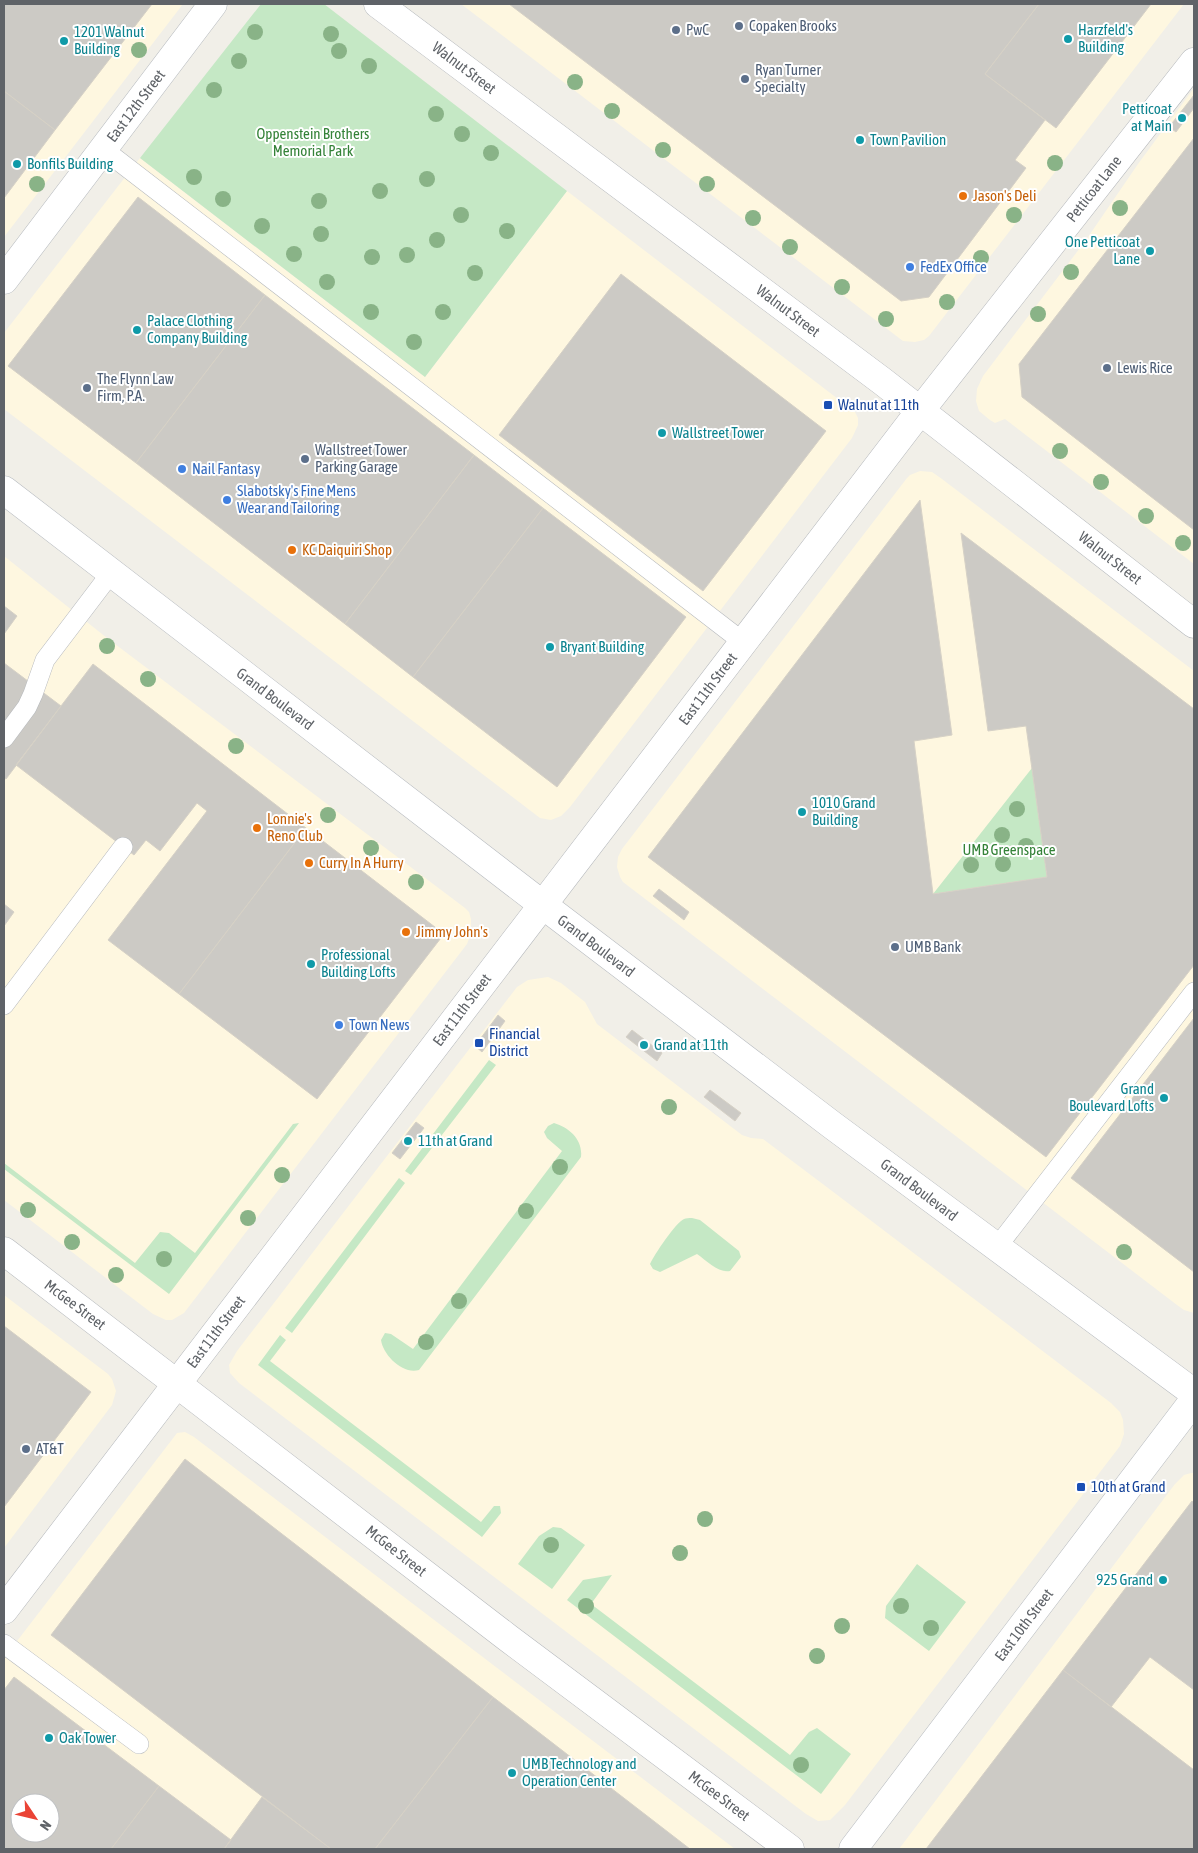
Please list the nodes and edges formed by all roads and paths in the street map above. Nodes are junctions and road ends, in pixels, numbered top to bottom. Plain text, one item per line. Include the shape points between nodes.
1 (213, 4) edge
2 (378, 4) edge
3 (1194, 62) edge
4 (103, 149) junction
5 (4, 280) edge
6 (920, 411) junction
7 (4, 490) edge
8 (111, 573) junction
9 (1194, 624) edge
10 (743, 642) junction
11 (4, 738) edge
12 (123, 847) dead end
13 (543, 905) junction
14 (1194, 992) edge
15 (4, 1005) edge
16 (996, 1247) junction
17 (4, 1251) edge
18 (177, 1383) junction
19 (1194, 1393) edge
20 (1194, 1400) edge
21 (4, 1610) edge
22 (4, 1644) edge
23 (139, 1744) dead end
24 (790, 1849) edge
25 (853, 1849) edge

1 - 4 street, East 12th Street
2 - 6 street, Walnut Street
3 - 6 street, Petticoat Lane
4 - 5 street, East 12th Street
4 - 10 lane
6 - 9 street, Walnut Street
6 - 10 street, East 11th Street
7 - 8 street, Grand Boulevard
8 - 11 lane via 45,660 27,707
8 - 13 street, Grand Boulevard
10 - 13 street, East 11th Street
12 - 15 lane
13 - 16 street, Grand Boulevard
13 - 18 street, East 11th Street
14 - 16 lane
16 - 19 street, Grand Boulevard
17 - 18 street, McGee Street
18 - 21 street, East 11th Street
18 - 24 street, McGee Street via 508,1638
20 - 25 street, East 10th Street
22 - 23 lane

